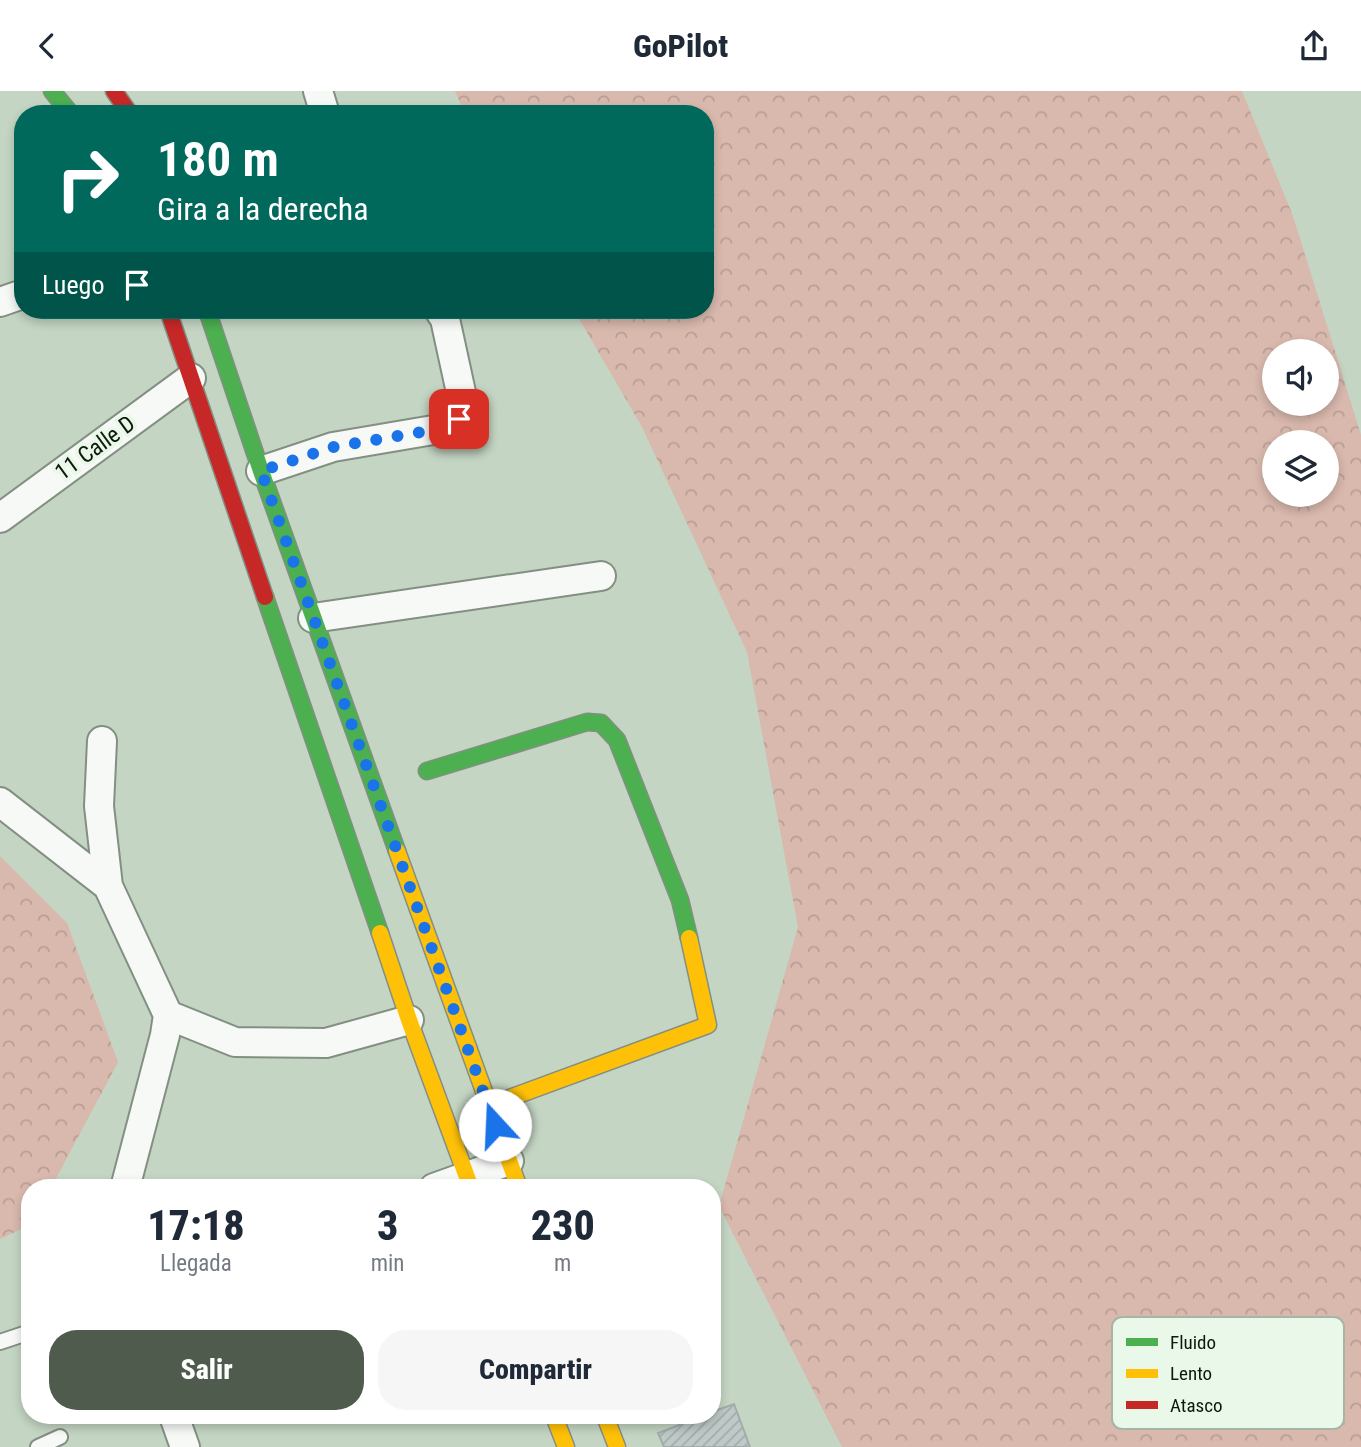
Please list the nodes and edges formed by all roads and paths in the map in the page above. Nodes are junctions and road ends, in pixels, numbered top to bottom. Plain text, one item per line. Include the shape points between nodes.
1 (52, 91) edge
2 (64, 105) edge
3 (171, 319) edge
4 (210, 319) edge
5 (445, 319) edge
6 (191, 378) junction
7 (261, 471) junction
8 (0, 518) edge
9 (601, 576) dead end
10 (313, 618) junction
11 (102, 741) dead end
12 (427, 771) dead end
13 (0, 802) edge
14 (108, 886) junction
15 (168, 1015) junction
16 (409, 1020) junction
17 (488, 1106) junction
18 (509, 1161) junction
19 (127, 1179) edge
20 (468, 1179) edge
21 (475, 1179) edge
22 (516, 1179) edge
23 (21, 1335) edge
24 (0, 1342) edge
25 (177, 1424) edge
26 (557, 1424) edge
27 (608, 1424) edge
28 (60, 1437) dead end
29 (38, 1447) edge
30 (186, 1447) edge
31 (566, 1447) edge
32 (617, 1447) edge

1 - 2 street
3 - 6 street
4 - 7 street
5 - 7 street via 462,397 459,419 445,428 333,447
6 - 8 street, 11 Calle D
6 - 16 street
7 - 10 street
9 - 10 street
10 - 17 street
11 - 14 street via 99,806
12 - 17 street via 587,722 601,723 617,740 680,899 708,1025
13 - 14 street
14 - 15 street
15 - 16 street via 235,1042 326,1042
15 - 19 street
16 - 20 street
17 - 18 street
18 - 21 street
18 - 22 street
23 - 24 lane
25 - 30 street
26 - 31 street
27 - 32 street
28 - 29 lane

